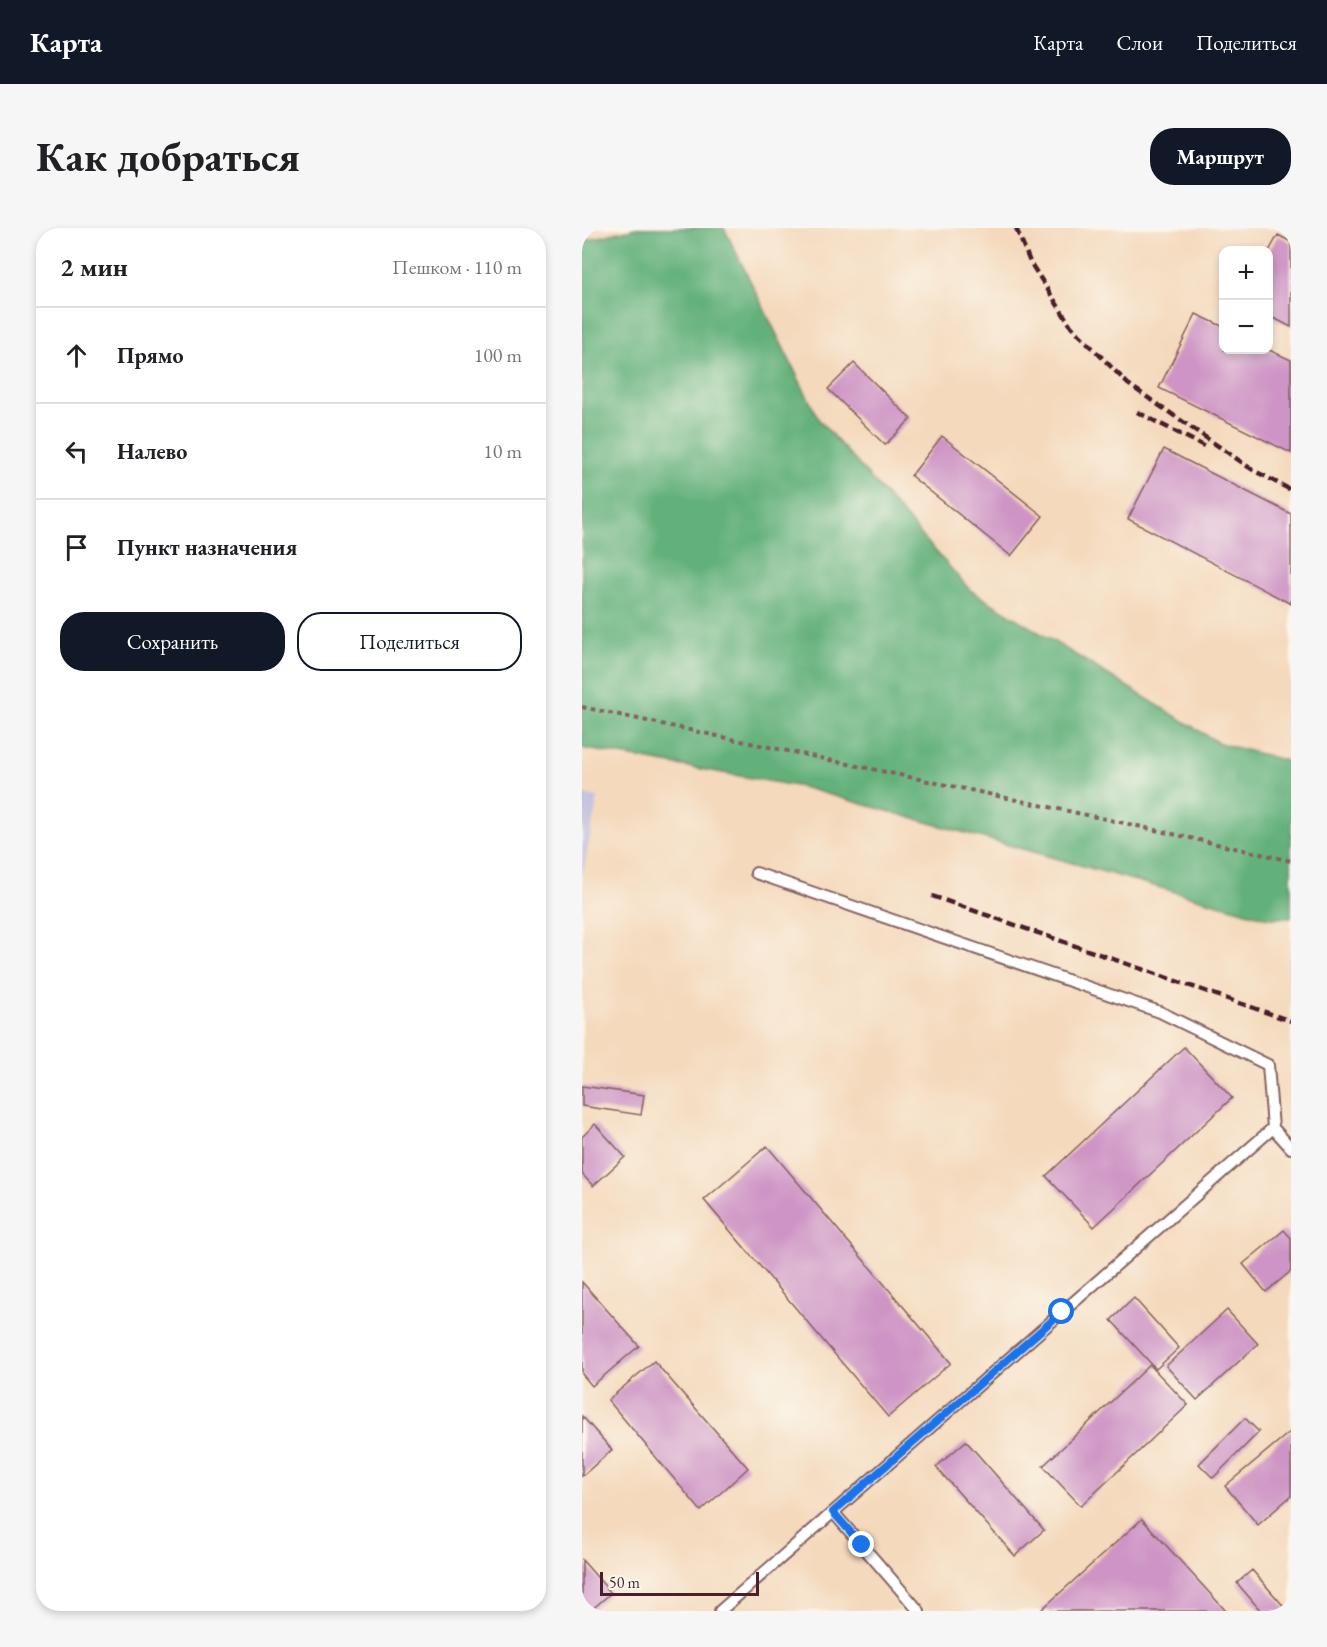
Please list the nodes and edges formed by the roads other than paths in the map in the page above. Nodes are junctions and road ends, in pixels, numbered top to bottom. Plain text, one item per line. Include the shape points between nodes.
1 (756, 873) dead end
2 (1273, 1128) junction
3 (1291, 1148) edge
4 (833, 1512) junction
5 (720, 1611) edge
6 (919, 1611) edge

1 - 2 lane via 1160,1012 1268,1065
2 - 3 lane
2 - 4 lane
4 - 5 lane
4 - 6 lane

